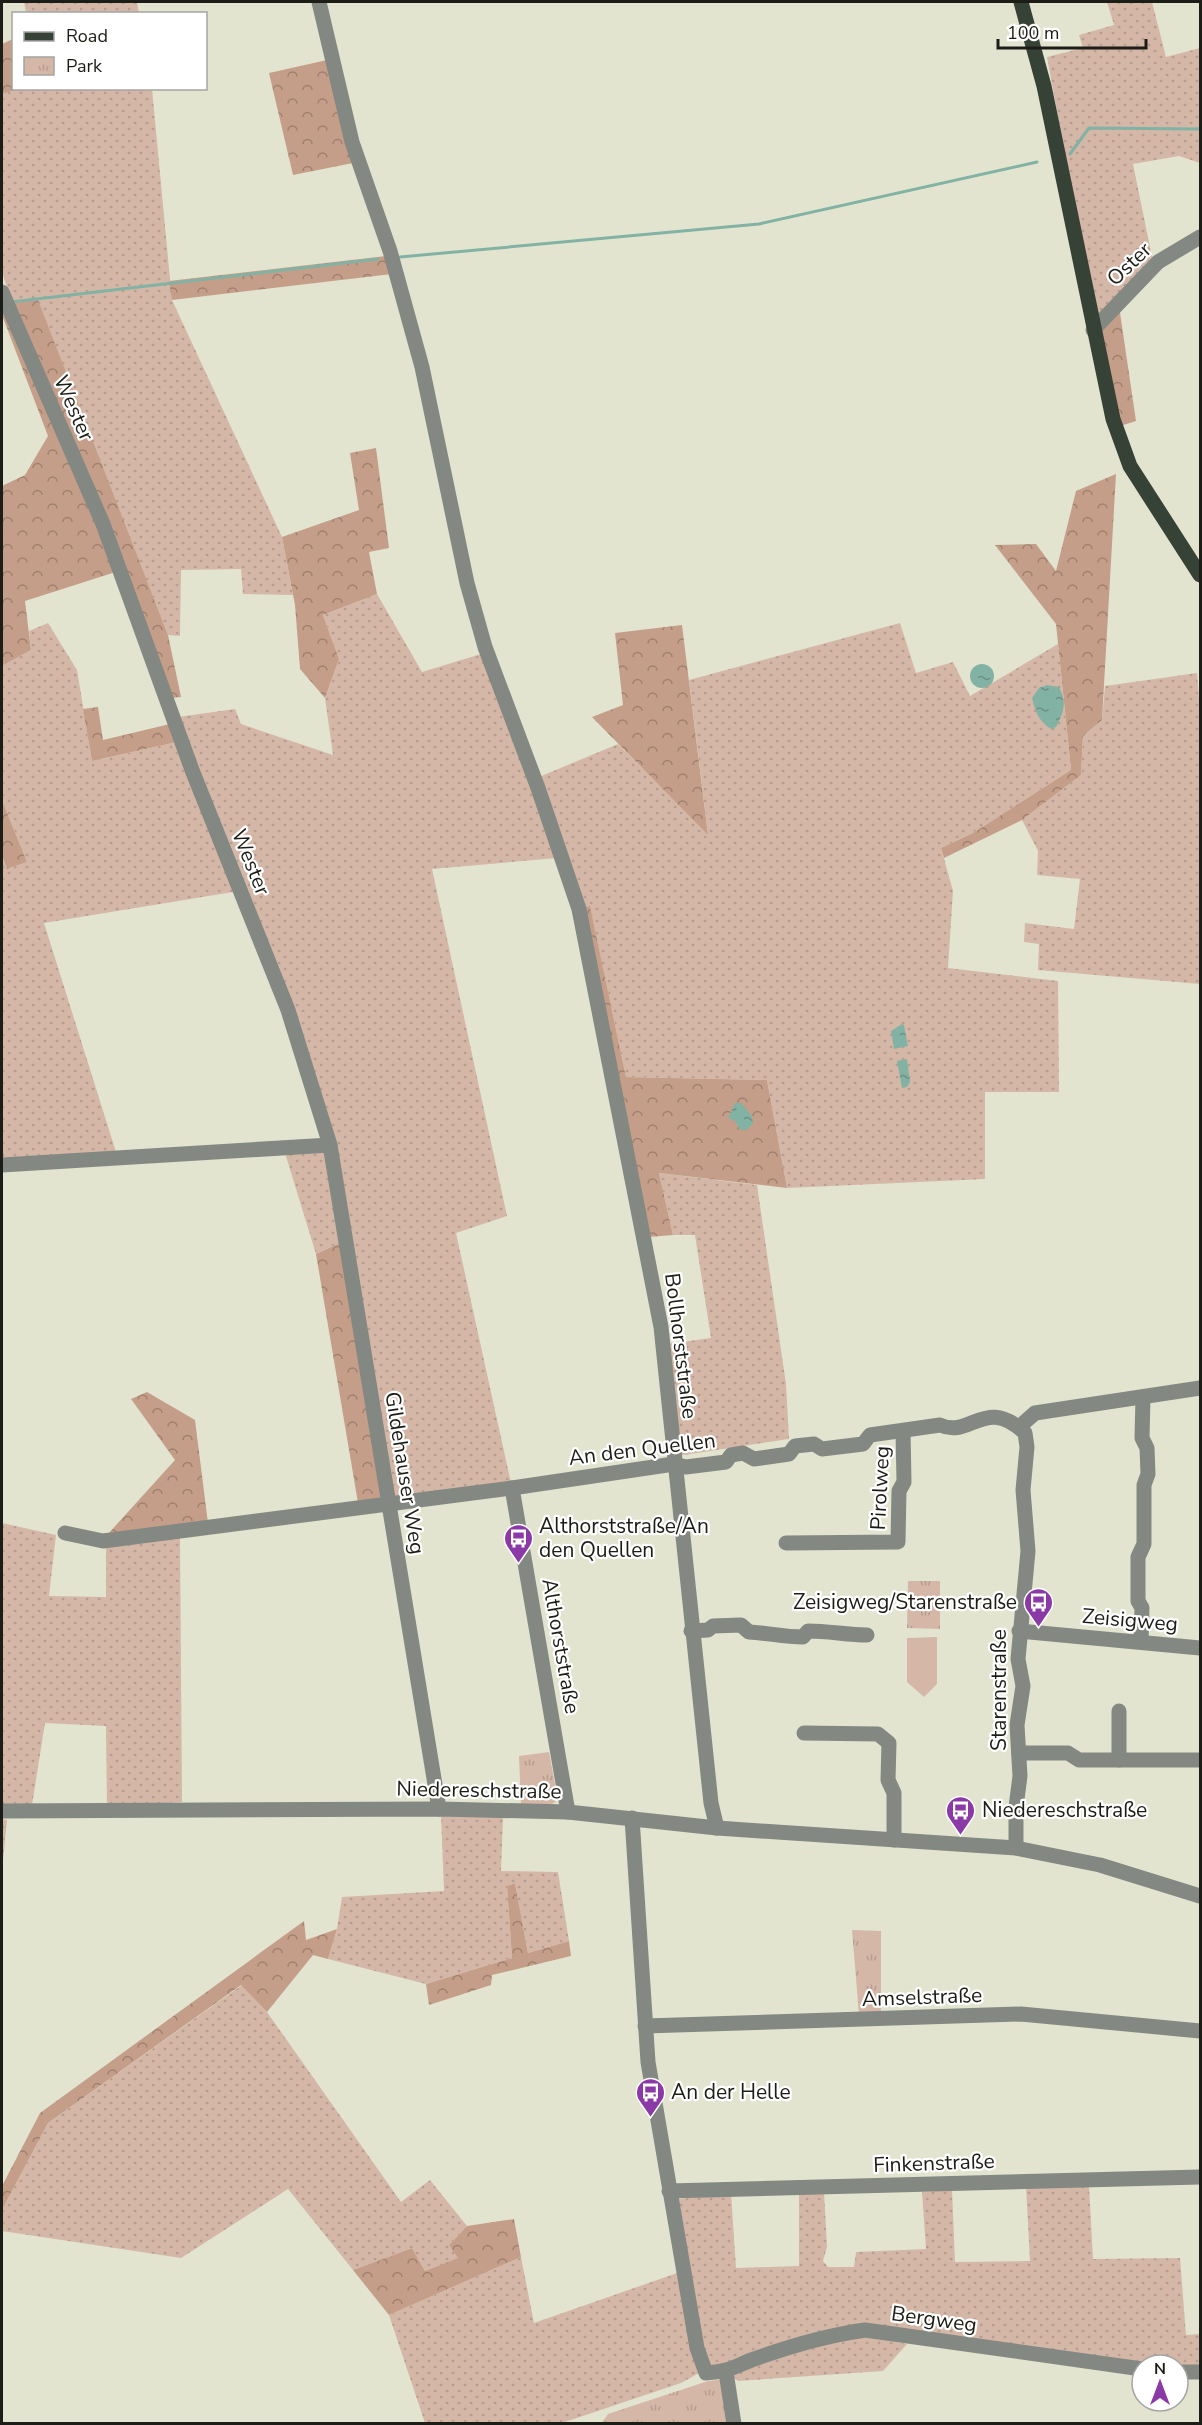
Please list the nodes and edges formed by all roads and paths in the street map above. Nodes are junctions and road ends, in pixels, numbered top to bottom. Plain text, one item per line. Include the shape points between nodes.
1 (319, 2) edge
2 (1020, 2) edge
3 (1200, 237) edge
4 (2, 292) edge
5 (1094, 330) junction
6 (1198, 566) edge
7 (330, 1145) junction
8 (2, 1165) edge
9 (1200, 1388) edge
10 (1143, 1397) junction
11 (1019, 1427) junction
12 (903, 1431) junction
13 (674, 1464) junction
14 (512, 1488) junction
15 (389, 1505) junction
16 (65, 1533) dead end
17 (786, 1543) dead end
18 (691, 1630) junction
19 (1019, 1631) junction
20 (867, 1635) dead end
21 (1142, 1642) junction
22 (1200, 1648) edge
23 (1119, 1711) dead end
24 (804, 1733) dead end
25 (1019, 1753) junction
26 (1119, 1760) junction
27 (1200, 1760) edge
28 (439, 1809) junction
29 (2, 1811) edge
30 (568, 1812) junction
31 (632, 1818) junction
32 (717, 1828) junction
33 (894, 1840) junction
34 (1016, 1848) junction
35 (1200, 1896) edge
36 (645, 2026) junction
37 (1200, 2031) edge
38 (1200, 2177) edge
39 (669, 2191) junction
40 (1130, 2367) edge
41 (726, 2372) junction
42 (734, 2424) edge

1 - 13 street, Bollhorststraße via 352,142 390,251 422,367 467,583 485,647 579,909 661,1327
2 - 5 main road via 1044,86
3 - 5 street, Oster via 1158,262
4 - 7 street, Wester via 103,524 192,770 288,1010
5 - 6 main road via 1113,419 1130,466
7 - 8 street
7 - 15 street, Gildehauser Weg
9 - 10 street
10 - 11 street via 1035,1413
10 - 21 street via 1142,1438 1147,1448 1148,1474 1144,1485 1144,1544 1138,1557
11 - 12 street, An den Quellen via 992,1417 955,1428 940,1425
11 - 19 street, Starenstraße via 1025,1433 1027,1447 1023,1490 1028,1551
12 - 13 street, An den Quellen via 870,1435 863,1444 822,1449 814,1444 804,1445 795,1446 789,1454 754,1459 743,1453 731,1455 726,1462 686,1467
12 - 17 street, Pirolweg via 904,1482 899,1491 898,1542
13 - 14 street, An den Quellen
13 - 18 street, Bollhorststraße
14 - 15 street, An den Quellen
14 - 30 street, Althorststraße
15 - 16 street, An den Quellen via 103,1541
15 - 28 street, Gildehauser Weg
18 - 20 street via 741,1625 748,1632 774,1633 780,1637 836,1630 845,1635
18 - 32 street, Bollhorststraße
19 - 21 street, Zeisigweg
19 - 25 street, Starenstraße via 1018,1659 1023,1686 1017,1725
21 - 22 street, Zeisigweg
23 - 26 street
24 - 33 street via 878,1734 889,1743
25 - 26 street via 1068,1753 1079,1760
25 - 34 street, Starenstraße
26 - 27 street
28 - 29 street, Niedereschstraße
28 - 30 street, Niedereschstraße
30 - 31 street, Niedereschstraße
31 - 32 street, Niedereschstraße
31 - 36 street
32 - 33 street, Niedereschstraße
33 - 34 street, Niedereschstraße
34 - 35 street, Niedereschstraße via 1100,1865
36 - 37 street, Amselstraße via 1021,2014
36 - 39 street
38 - 39 street, Finkenstraße
39 - 41 street via 698,2348 706,2373
40 - 41 street, Bergweg via 865,2330 757,2357
41 - 42 street

